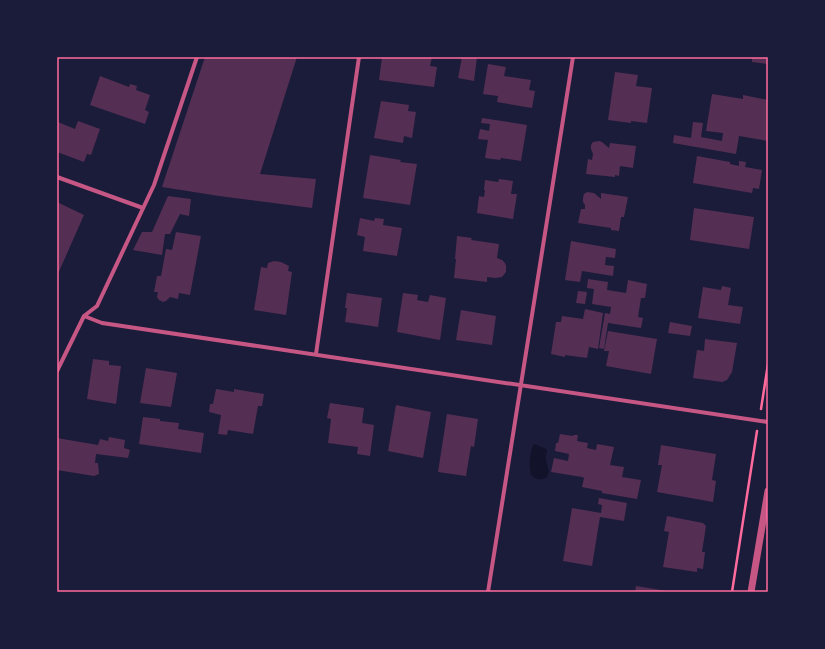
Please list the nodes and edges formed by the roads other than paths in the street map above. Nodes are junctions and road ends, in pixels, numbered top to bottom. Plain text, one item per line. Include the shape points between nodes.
1 (198, 57) edge
2 (359, 57) edge
3 (573, 57) edge
4 (57, 176) edge
5 (143, 208) junction
6 (84, 316) junction
7 (316, 354) junction
8 (57, 371) edge
9 (521, 385) junction
10 (768, 422) edge
11 (768, 491) edge
12 (488, 592) edge
13 (752, 592) edge

1 - 5 street via 154,186
2 - 7 street
3 - 9 street
4 - 5 street
5 - 6 street via 97,306
6 - 7 street via 102,323
6 - 8 street
7 - 9 street
9 - 10 street
9 - 12 street
11 - 13 street

